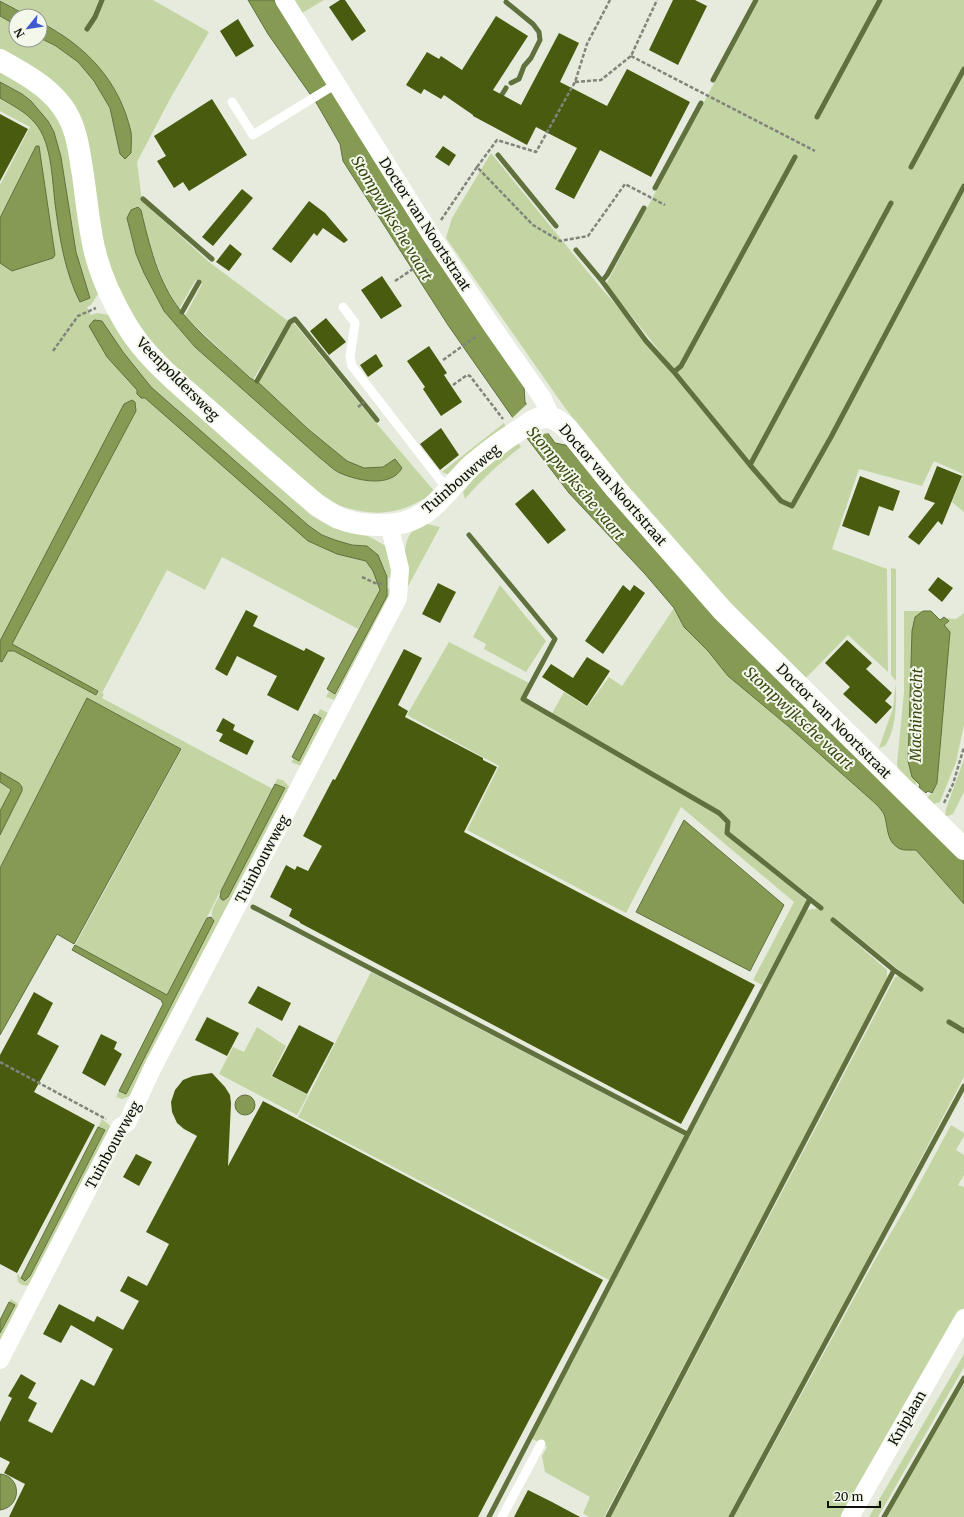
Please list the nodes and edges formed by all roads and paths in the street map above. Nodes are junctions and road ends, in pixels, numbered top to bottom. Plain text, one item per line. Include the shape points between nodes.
1 (284, 0) edge
2 (610, 0) edge
3 (657, 0) edge
4 (631, 56) junction
5 (0, 60) edge
6 (575, 82) junction
7 (333, 86) junction
8 (232, 102) dead end
9 (815, 151) dead end
10 (478, 167) junction
11 (664, 205) dead end
12 (431, 235) junction
13 (430, 258) dead end
14 (395, 281) dead end
15 (113, 301) junction
16 (343, 307) dead end
17 (479, 335) dead end
18 (53, 352) dead end
19 (443, 360) dead end
20 (453, 385) dead end
21 (546, 418) junction
22 (515, 433) junction
23 (449, 491) junction
24 (389, 524) junction
25 (362, 577) dead end
26 (375, 583) dead end
27 (964, 747) edge
28 (937, 823) junction
29 (964, 850) edge
30 (0, 1062) edge
31 (120, 1127) junction
32 (964, 1318) edge
33 (0, 1360) edge
34 (541, 1444) dead end
35 (502, 1517) edge
36 (850, 1517) edge

1 - 7 street, Doctor van Noortstraat
2 - 6 path via 587,44
3 - 4 path
4 - 6 path via 601,80
4 - 9 path
5 - 15 street, Veenpoldersweg via 35,80 50,92 72,123 78,142 92,239 100,270
6 - 10 path via 536,152 497,140
7 - 8 lane via 253,135
7 - 12 street, Doctor van Noortstraat
10 - 11 path via 534,225 560,241 588,236 625,184
10 - 12 path
12 - 21 street, Doctor van Noortstraat via 543,399
13 - 14 path
15 - 18 path via 78,316
15 - 24 street, Veenpoldersweg via 144,349 181,386 316,504 340,519 368,525
16 - 23 lane via 354,323 350,358 352,366
17 - 19 path
20 - 22 path via 467,375 470,376
21 - 22 street, Tuinbouwweg
21 - 28 street, Doctor van Noortstraat via 558,421 567,428 616,489 723,611
22 - 23 street, Tuinbouwweg via 472,465
23 - 24 street, Tuinbouwweg via 423,514 406,522
24 - 31 street, Tuinbouwweg via 400,569 398,598 153,1067 127,1123
25 - 26 path
27 - 28 path via 953,784 939,812
28 - 29 street, Doctor van Noortstraat
30 - 31 path
31 - 33 street, Tuinbouwweg
32 - 36 street, Kniplaan
34 - 35 lane

